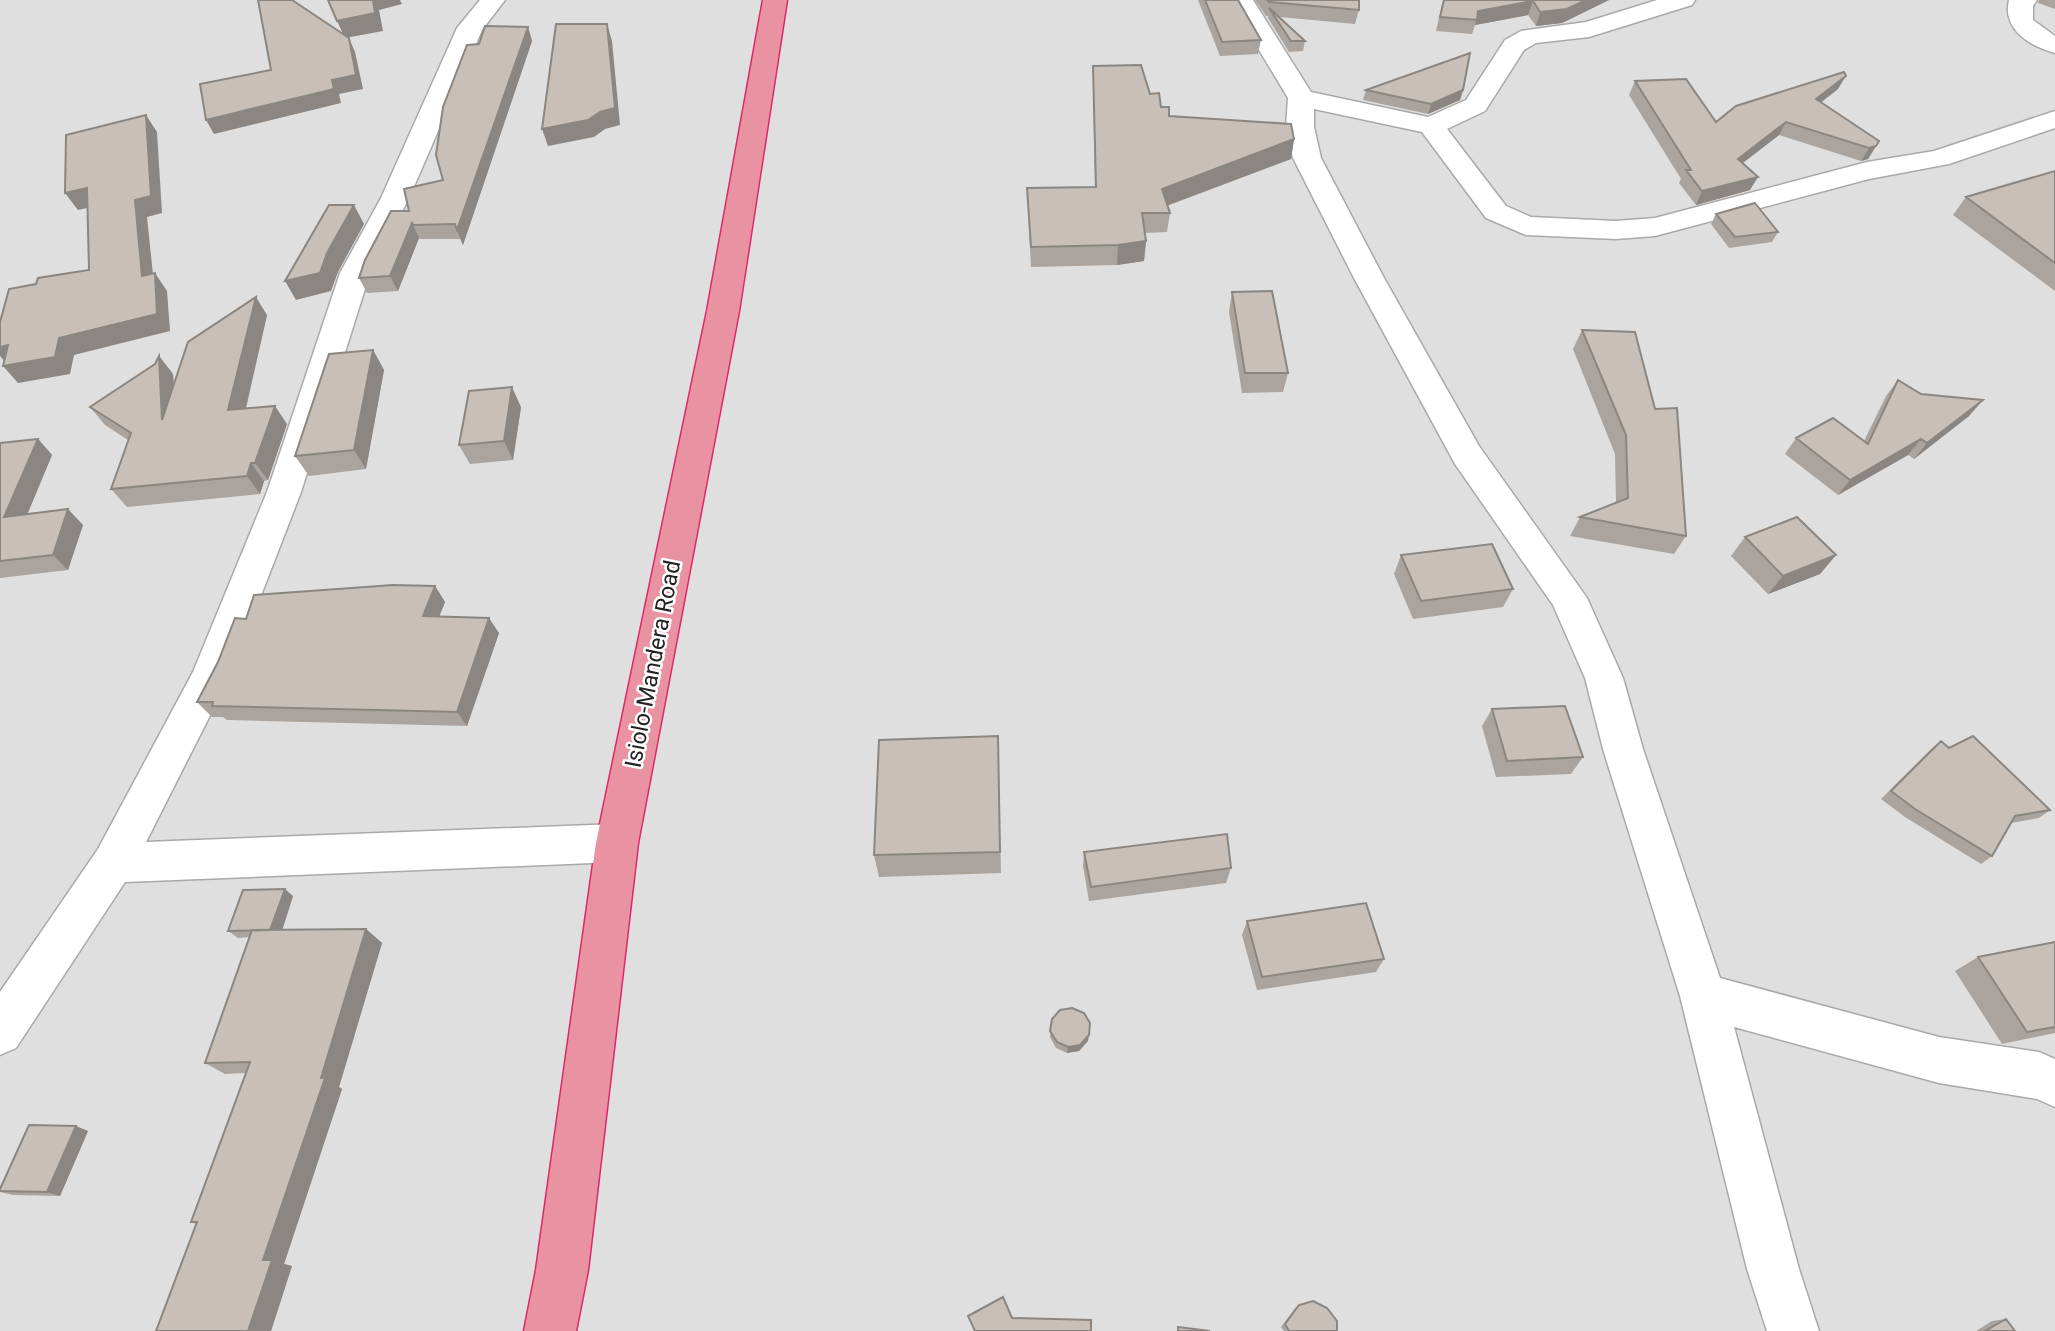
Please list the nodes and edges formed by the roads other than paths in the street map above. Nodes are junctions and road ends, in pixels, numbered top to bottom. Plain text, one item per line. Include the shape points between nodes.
1 (493, 0) edge
2 (775, 0) edge
3 (1241, 0) edge
4 (1683, 0) edge
5 (2025, 0) edge
6 (2055, 45) edge
7 (1301, 98) junction
8 (2055, 120) edge
9 (1431, 126) junction
10 (617, 843) junction
11 (113, 863) junction
12 (1703, 996) junction
13 (0, 1032) edge
14 (2055, 1083) edge
15 (550, 1331) edge
16 (1793, 1331) edge

1 - 11 street via 470,28 395,198 355,273 284,492 211,676
2 - 10 highway, Isiolo-Mandera Road via 723,311
3 - 7 street
4 - 9 street via 1589,29 1530,36 1514,44 1476,105
5 - 6 street via 2020,2 2021,22
7 - 9 street
7 - 12 street via 1300,127 1307,159 1356,254 1467,455 1568,598 1604,678
8 - 9 street via 1939,158 1655,227 1616,230 1526,226 1510,220 1496,212
10 - 11 street
10 - 15 highway, Isiolo-Mandera Road via 562,1270
11 - 13 street
12 - 14 street via 1939,1060 2039,1076
12 - 16 street

